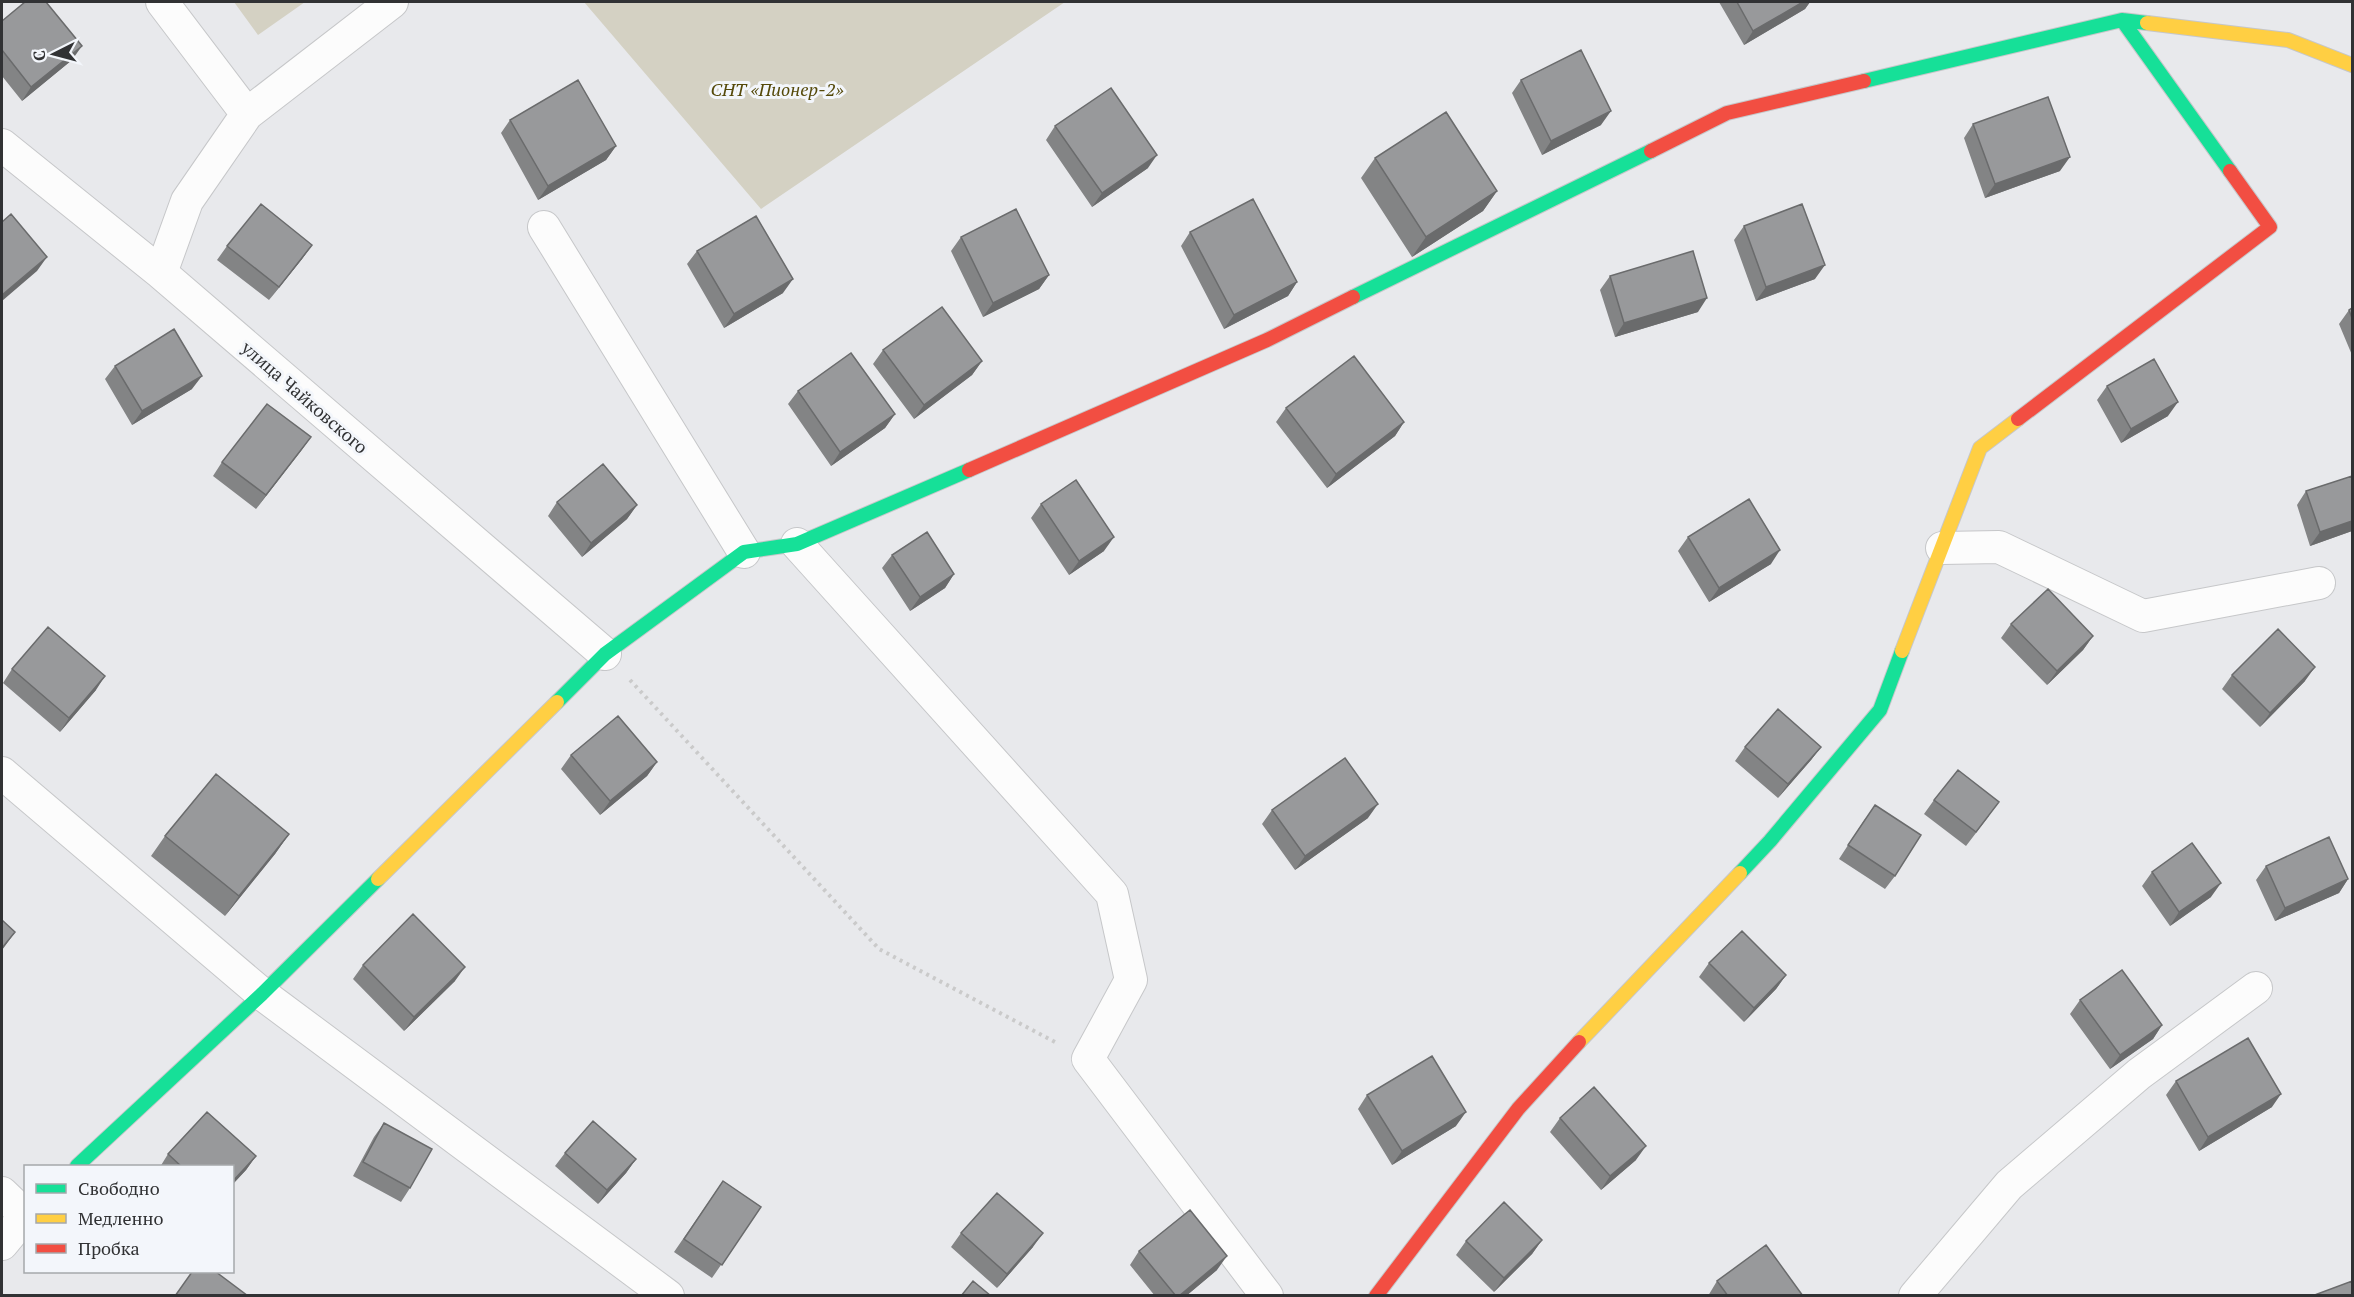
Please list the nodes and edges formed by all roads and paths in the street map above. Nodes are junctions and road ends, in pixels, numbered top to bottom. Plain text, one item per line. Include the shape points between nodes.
1 (162, 2) edge
2 (392, 2) edge
3 (2122, 20) junction
4 (2352, 65) edge
5 (247, 114) junction
6 (2, 145) edge
7 (544, 227) dead end
8 (161, 273) junction
9 (797, 544) junction
10 (1942, 548) junction
11 (744, 552) junction
12 (2319, 583) dead end
13 (605, 654) junction
14 (2, 773) edge
15 (2256, 988) dead end
16 (262, 994) junction
17 (1088, 1059) junction
18 (79, 1165) edge
19 (2, 1193) edge
20 (24, 1214) edge
21 (24, 1216) edge
22 (2, 1244) edge
23 (668, 1296) edge
24 (1266, 1296) edge
25 (1376, 1296) edge
26 (1915, 1296) edge

1 - 5 street
2 - 5 street
3 - 4 street via 2288,40
3 - 9 street via 1727,113 1267,340
3 - 10 street via 2270,227 1980,448
5 - 8 street via 187,201
6 - 8 street, улица Чайковского
7 - 11 street
8 - 13 street, улица Чайковского
9 - 11 street
9 - 17 street via 1112,894 1131,980
10 - 12 street via 1999,547 2143,616
10 - 25 street via 1880,710 1770,842 1518,1110
11 - 13 street
13 - 16 street
13 - 17 path via 879,949
14 - 16 street
15 - 26 street via 2139,1074 2009,1185
16 - 18 street
16 - 23 street
17 - 24 street
19 - 20 street
21 - 22 street

